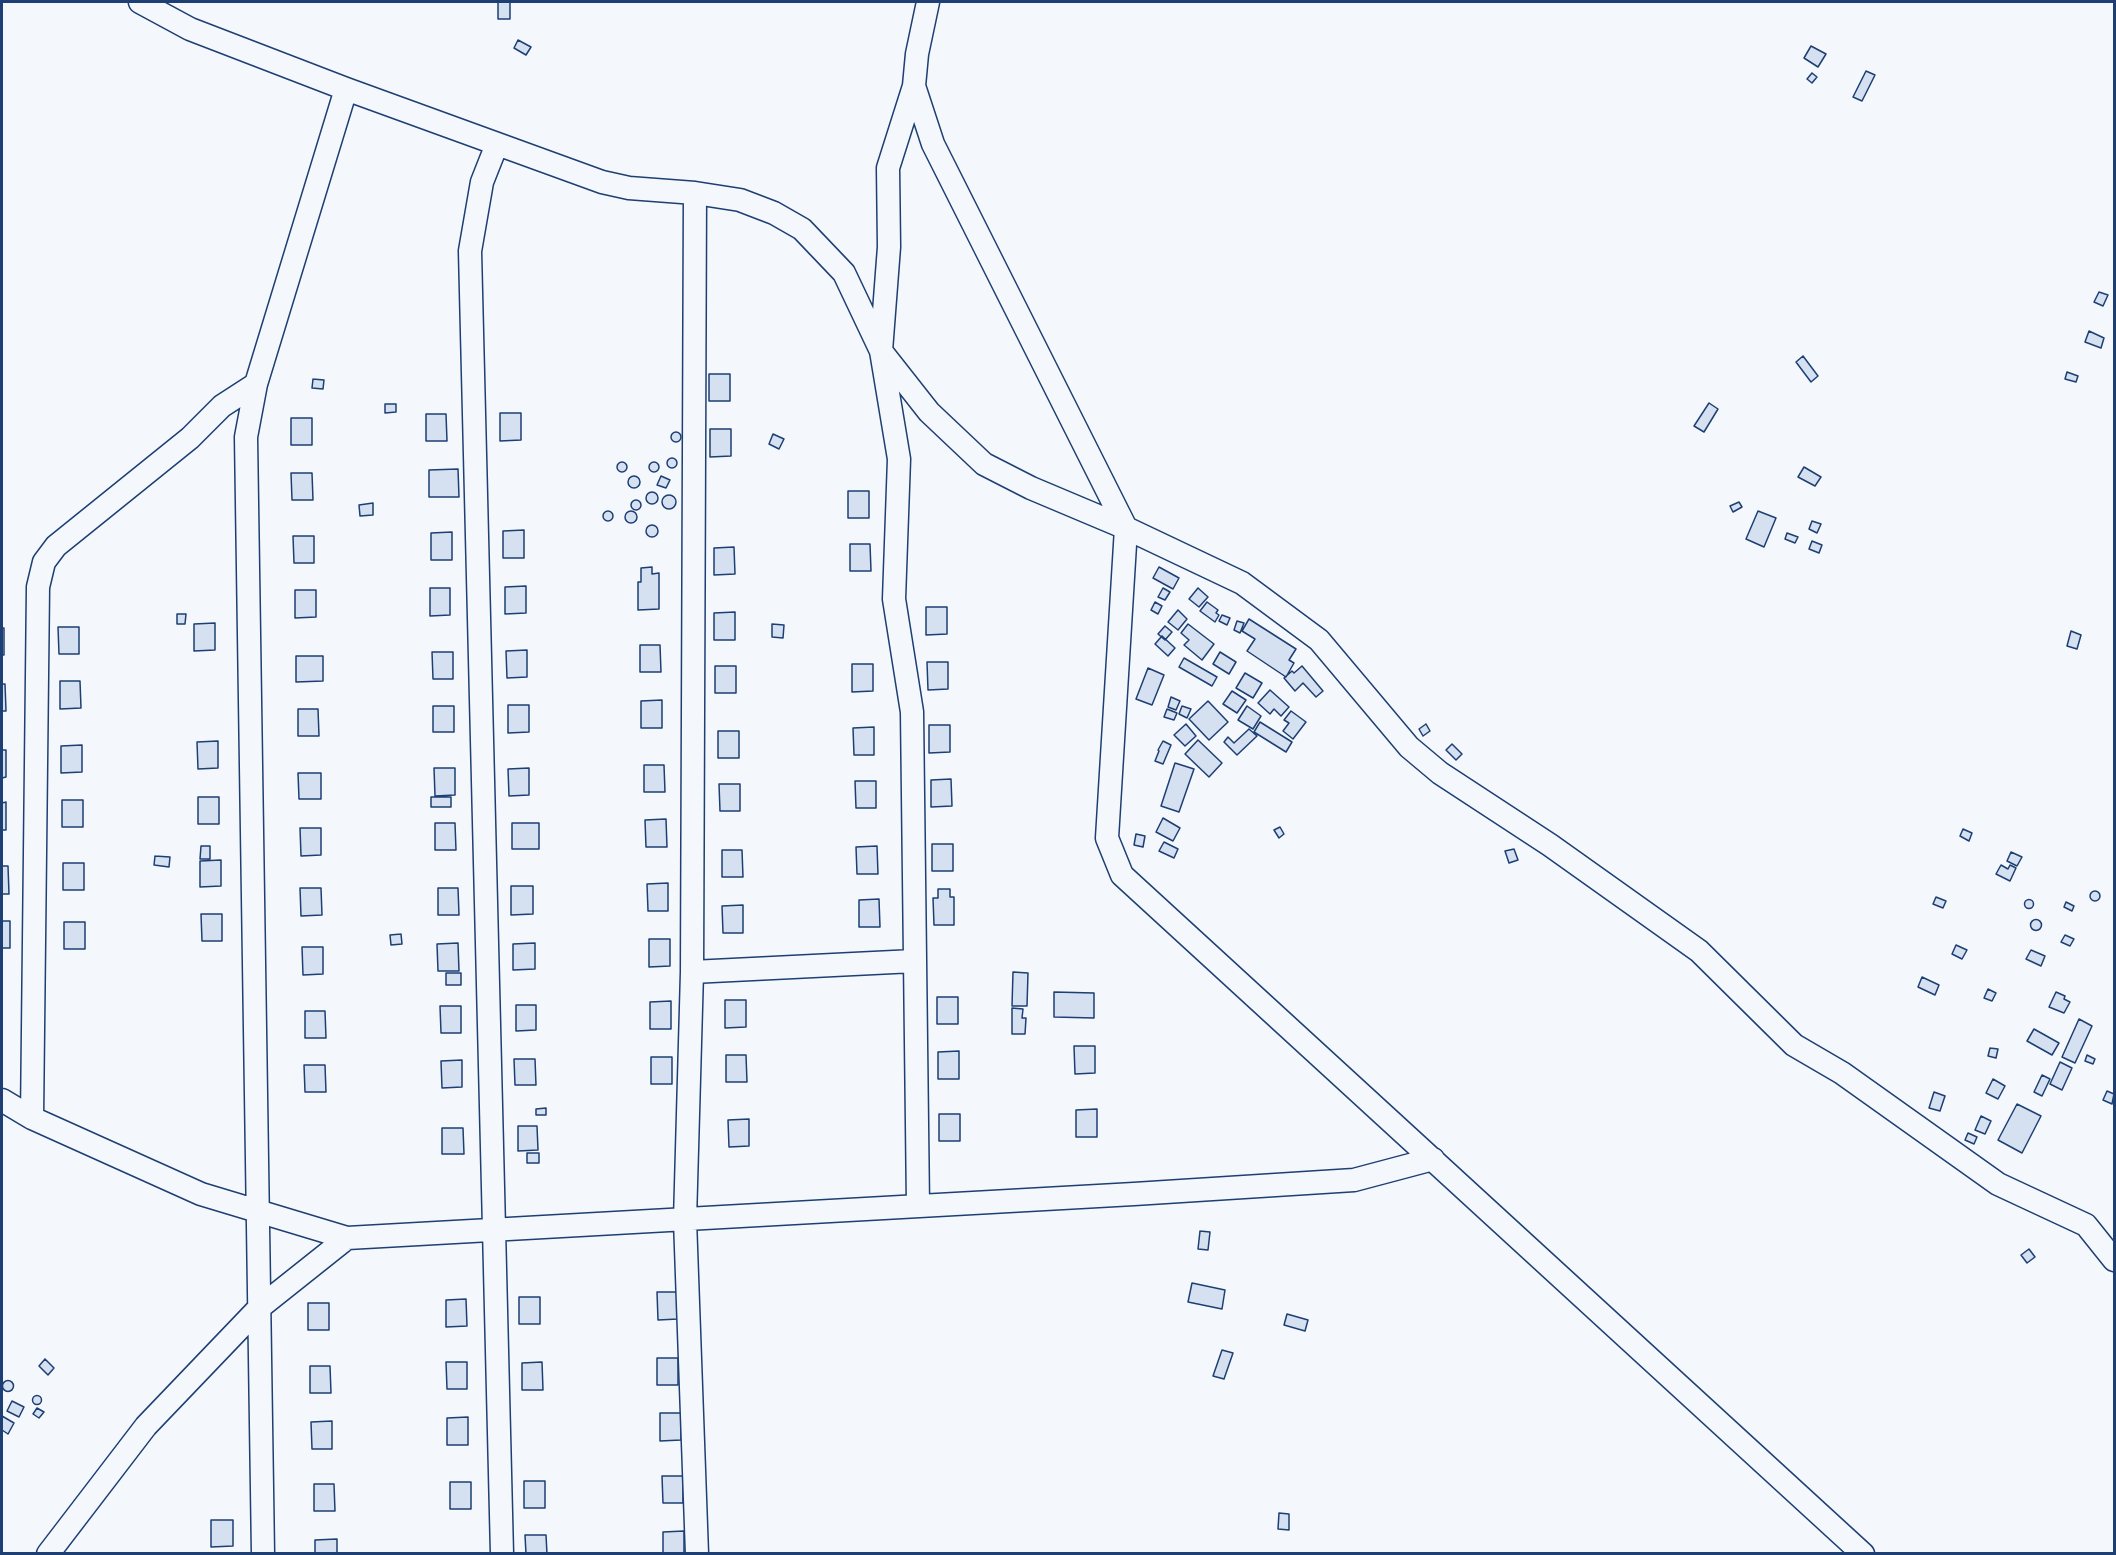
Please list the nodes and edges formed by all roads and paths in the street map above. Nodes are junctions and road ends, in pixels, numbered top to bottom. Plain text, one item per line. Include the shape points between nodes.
1 (140, 2) edge
2 (928, 2) edge
3 (914, 86) junction
4 (346, 89) junction
5 (497, 144) junction
6 (695, 193) junction
7 (881, 351) junction
8 (256, 384) junction
9 (1126, 528) junction
10 (914, 961) junction
11 (692, 972) junction
12 (2, 1100) edge
13 (32, 1118) junction
14 (1432, 1159) junction
15 (918, 1206) junction
16 (258, 1212) junction
17 (685, 1220) junction
18 (494, 1230) junction
19 (347, 1238) junction
20 (2115, 1260) edge
21 (259, 1308) junction
22 (48, 1554) edge
23 (263, 1554) edge
24 (502, 1554) edge
25 (697, 1554) edge
26 (1863, 1554) edge

1 - 4 street via 190,29
2 - 3 street
3 - 7 street via 888,168 889,247
3 - 9 street via 933,144
4 - 5 street
4 - 8 street
5 - 6 street via 602,182
5 - 18 street via 482,182 470,251
6 - 7 street via 740,200 802,229 844,273
6 - 11 street
7 - 9 street via 928,412 984,464
7 - 10 street via 899,459 894,599 912,712
8 - 13 street via 222,406 190,438 56,546 44,562 38,587
8 - 16 street via 246,437
9 - 14 street via 1107,838 1122,874
9 - 20 street via 1242,583 1319,640 1410,747 1440,773 1699,951 1794,1045 1842,1073 1998,1185 2086,1226
10 - 11 street
10 - 15 street
11 - 17 street
12 - 13 street
13 - 16 street via 201,1194
14 - 15 street via 1354,1180
14 - 26 street
15 - 17 street
16 - 19 street
16 - 21 street
17 - 18 street
17 - 25 street
18 - 19 street
18 - 24 street
19 - 21 street
21 - 22 street via 146,1426
21 - 23 street

